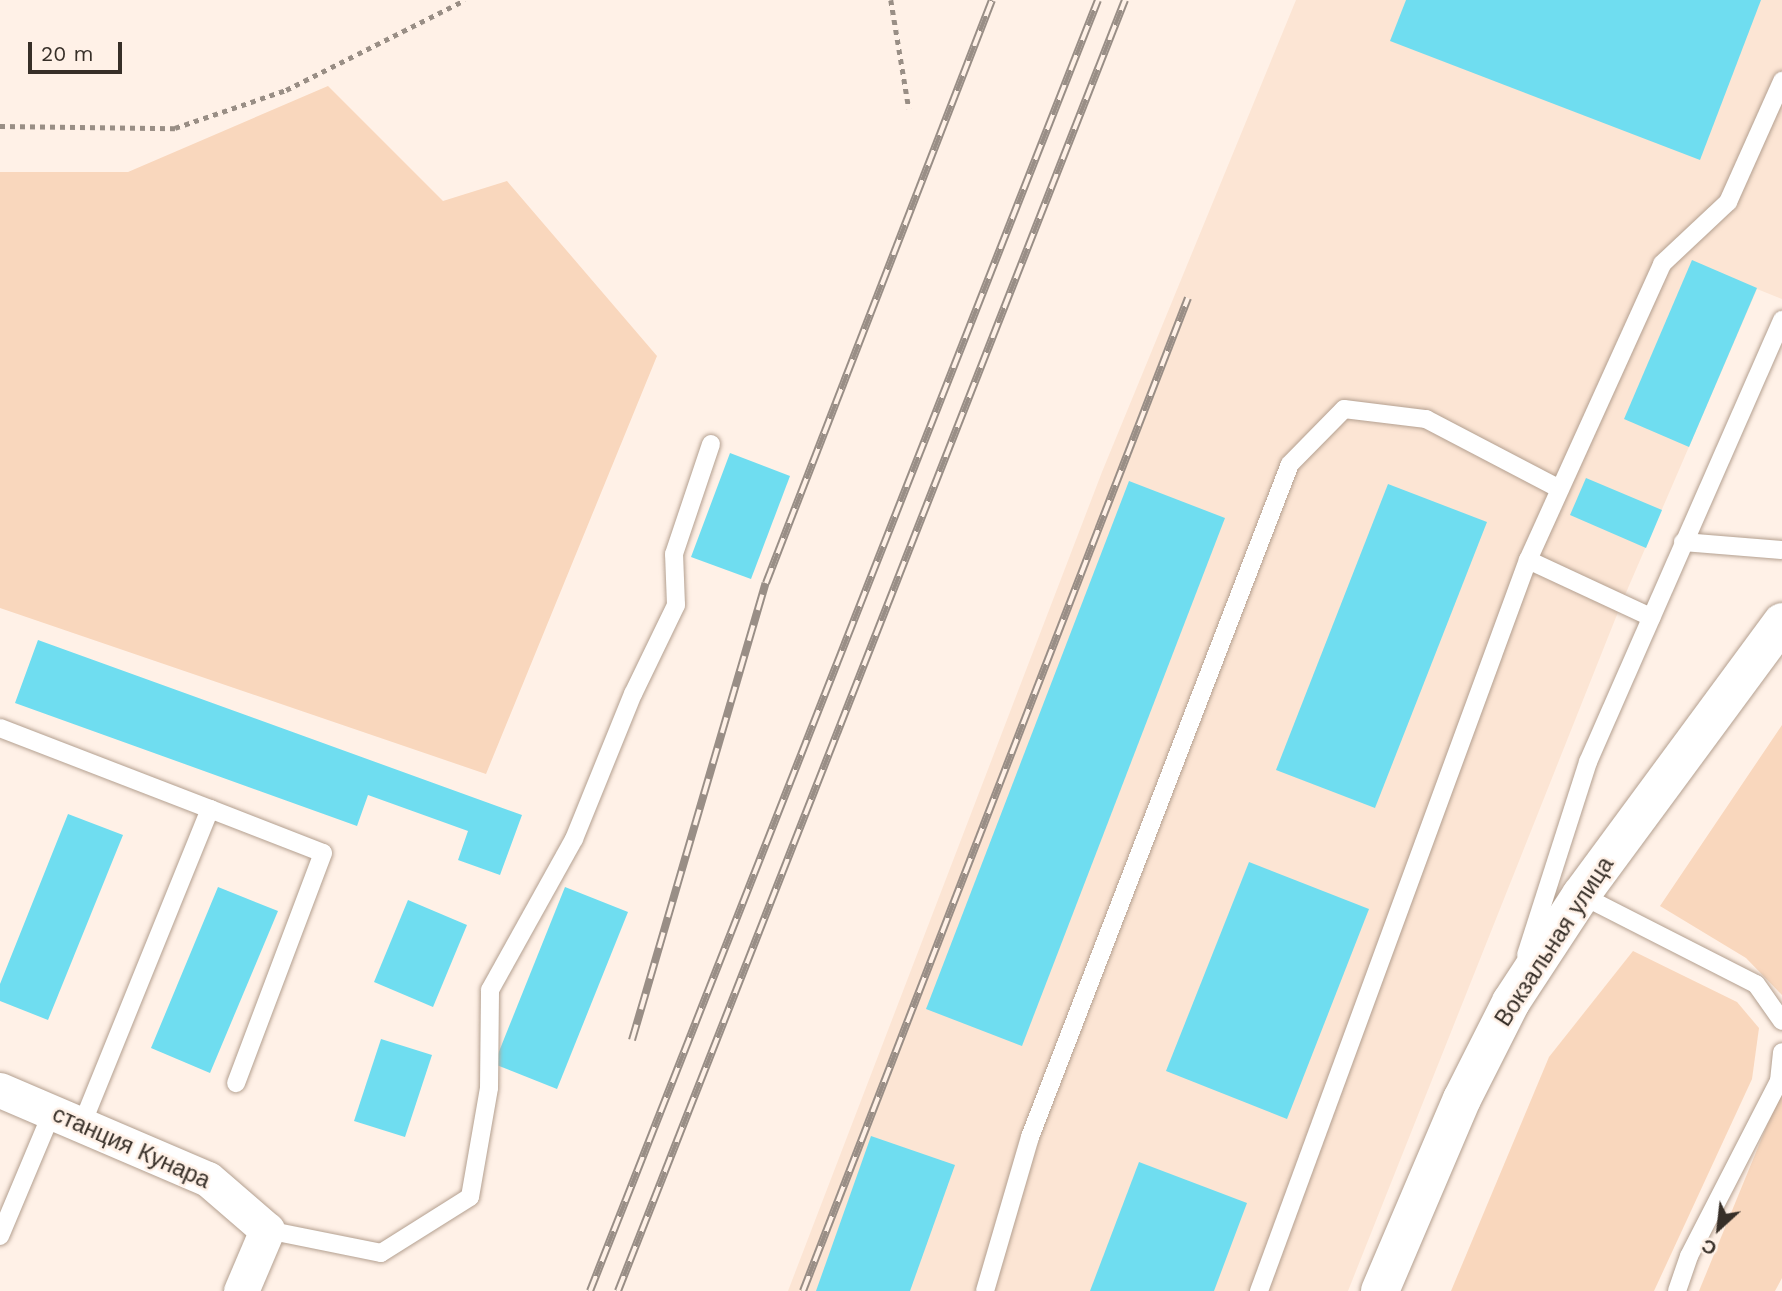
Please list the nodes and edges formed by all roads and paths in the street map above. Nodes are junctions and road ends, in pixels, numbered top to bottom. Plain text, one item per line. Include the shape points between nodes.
1 (465, 0) edge
2 (891, 0) edge
3 (1782, 81) edge
4 (909, 109) dead end
5 (0, 126) edge
6 (1782, 320) edge
7 (710, 444) dead end
8 (1560, 489) junction
9 (1683, 541) junction
10 (1782, 550) edge
11 (1528, 560) junction
12 (1651, 617) junction
13 (1782, 622) edge
14 (0, 729) edge
15 (210, 809) junction
16 (1581, 895) junction
17 (1511, 1002) junction
18 (1782, 1021) edge
19 (1782, 1052) edge
20 (236, 1083) dead end
21 (0, 1090) edge
22 (67, 1118) junction
23 (267, 1230) junction
24 (0, 1236) edge
25 (241, 1291) edge
26 (985, 1291) edge
27 (1259, 1291) edge
28 (1380, 1291) edge
29 (1677, 1291) edge

1 - 5 path via 286,90 175,128
2 - 4 path
3 - 8 lane via 1728,202 1662,264
6 - 9 lane
7 - 23 lane via 674,554 676,605 633,694 574,839 490,990 489,1088 470,1197 381,1253
8 - 11 lane
8 - 26 lane via 1426,419 1343,409 1290,464 1030,1137
9 - 10 lane
9 - 12 lane
11 - 12 lane
11 - 27 lane
12 - 17 lane via 1588,762
13 - 16 main road, Вокзальная улица
14 - 15 lane
15 - 20 lane via 323,853
15 - 22 lane
16 - 17 main road, Вокзальная улица
16 - 18 lane via 1756,984
17 - 28 main road, Вокзальная улица via 1462,1099
19 - 29 lane via 1779,1081 1689,1256
21 - 22 street, станция Кунара
22 - 23 street, станция Кунара via 208,1179
22 - 24 lane
23 - 25 street

